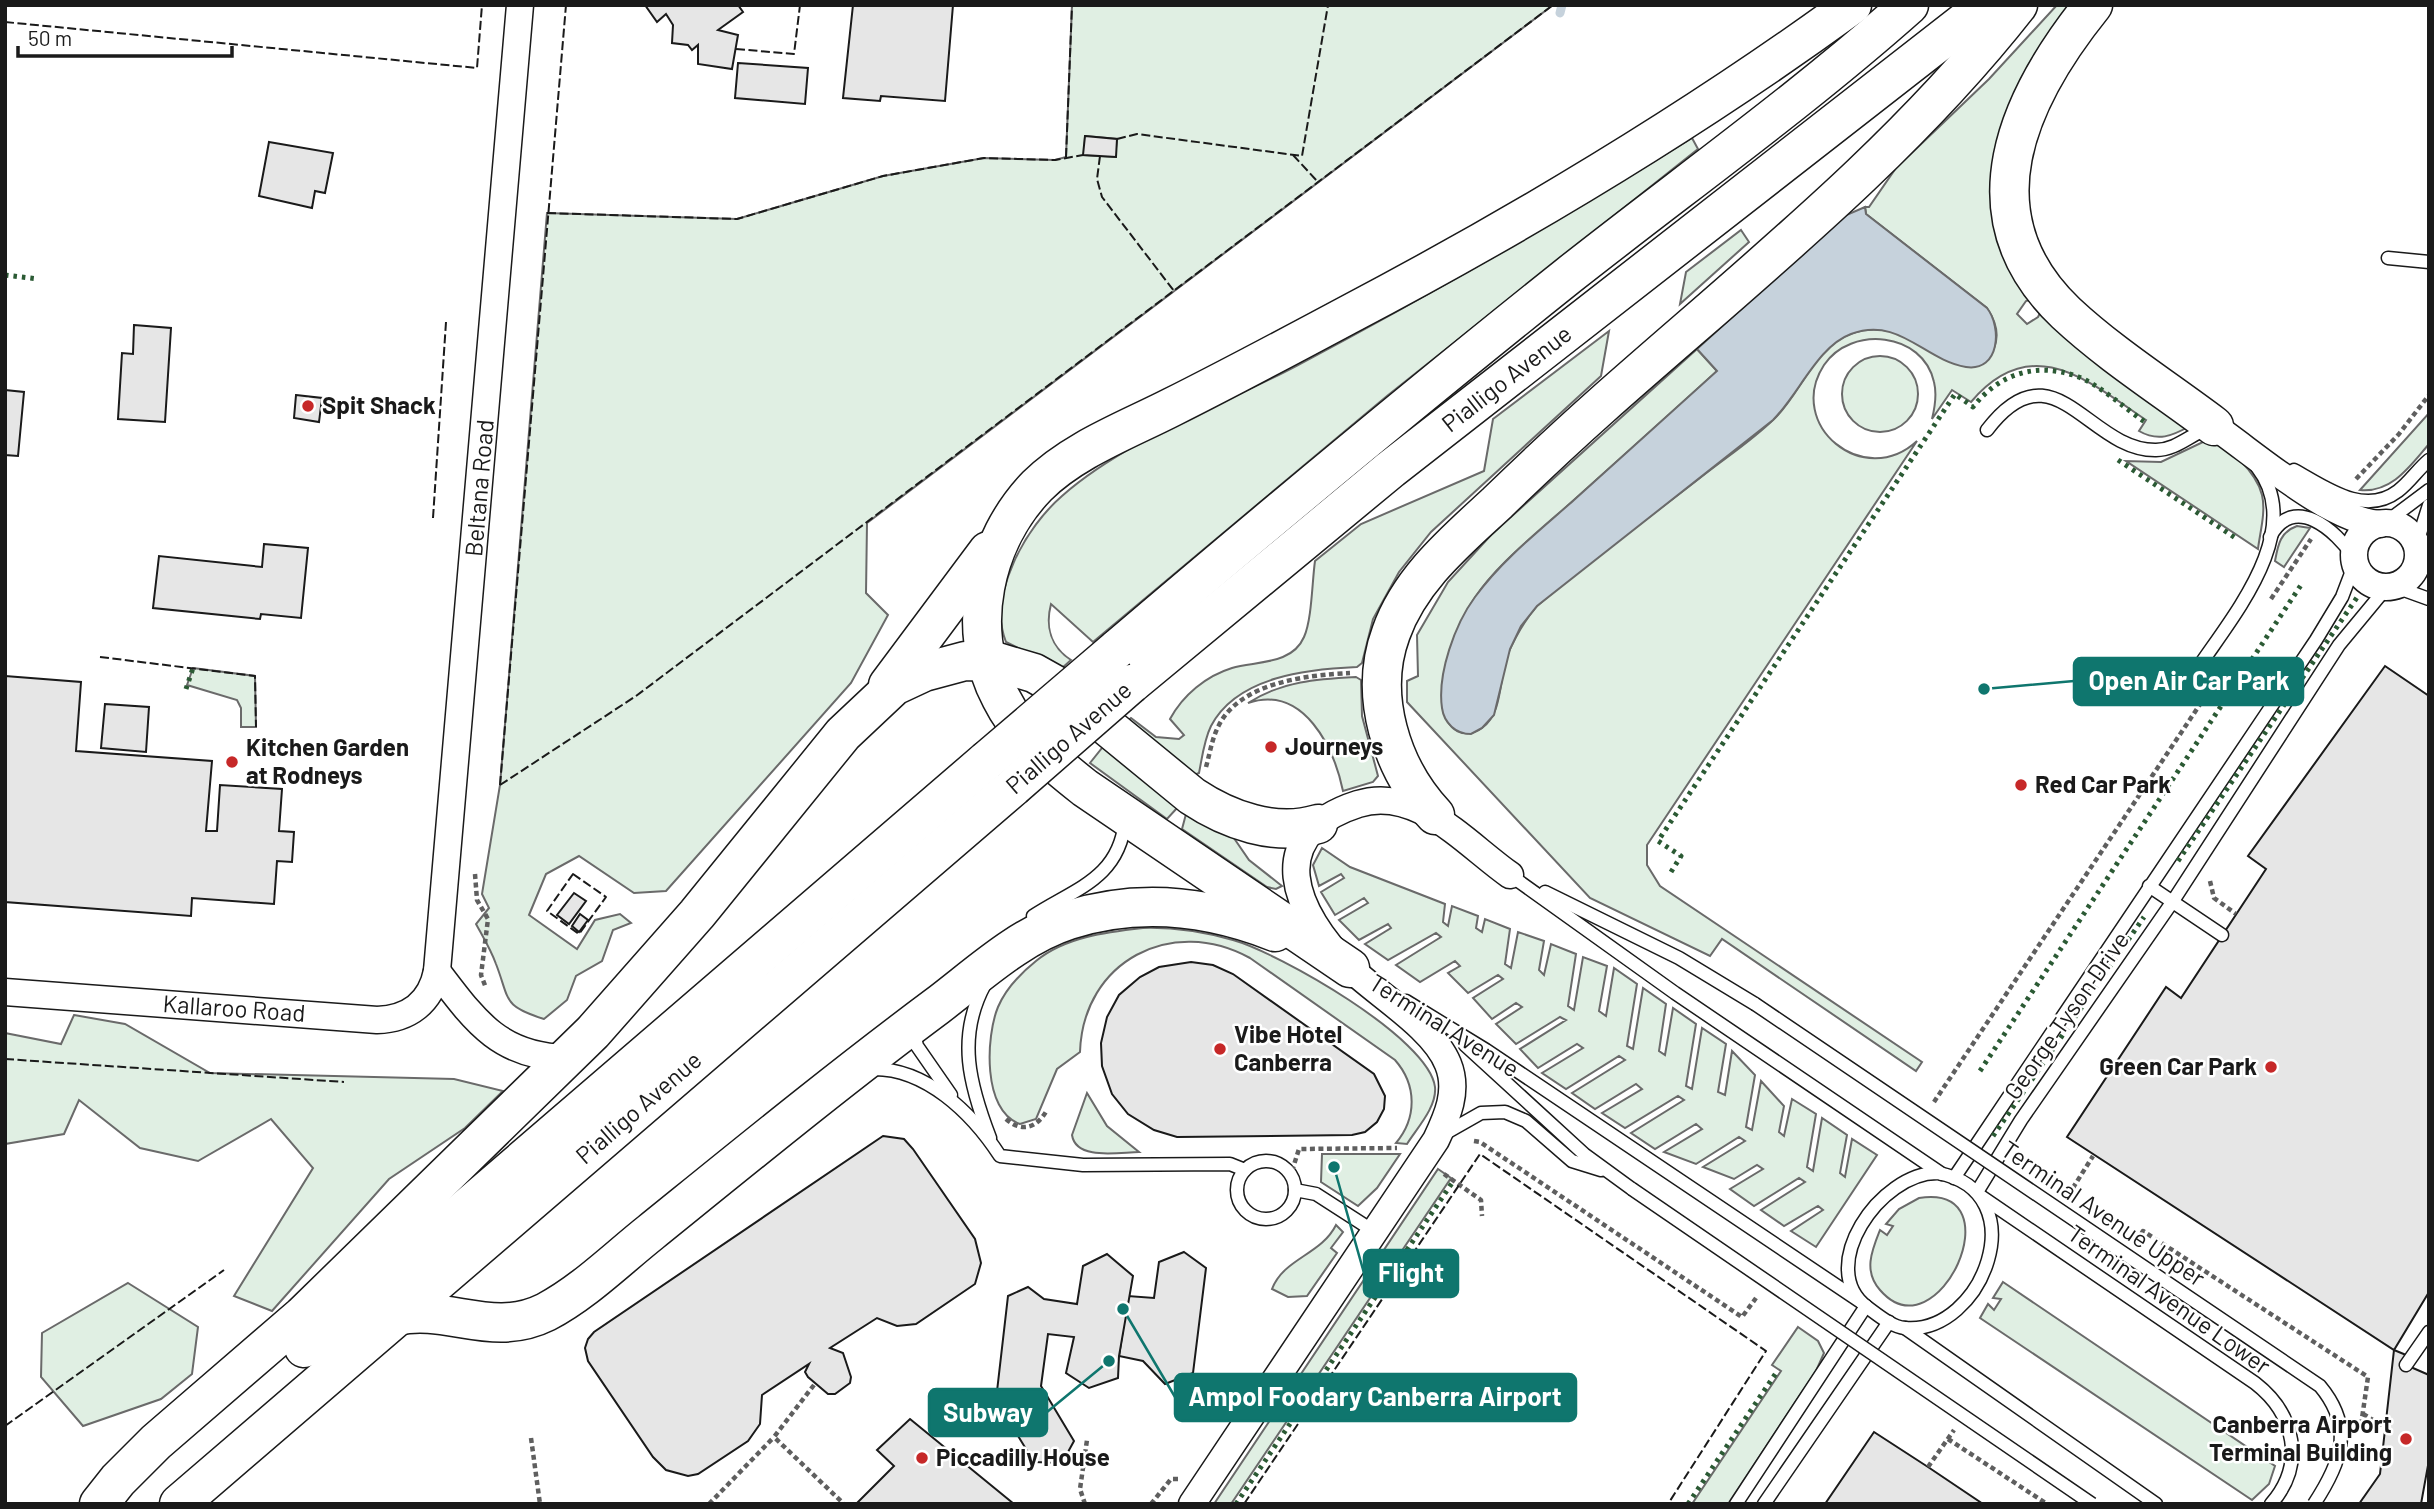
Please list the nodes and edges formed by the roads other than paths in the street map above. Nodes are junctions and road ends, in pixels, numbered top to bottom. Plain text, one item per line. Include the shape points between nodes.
1 (520, 5) edge
2 (1852, 5) edge
3 (1909, 5) edge
4 (1986, 5) edge
5 (2018, 5) edge
6 (2093, 5) edge
7 (2388, 258) dead end
8 (2429, 262) edge
9 (1987, 429) dead end
10 (2223, 432) junction
11 (2429, 460) edge
12 (2429, 490) edge
13 (2429, 505) edge
14 (1013, 517) junction
15 (2383, 524) junction
16 (2268, 542) junction
17 (2421, 554) edge
18 (2355, 560) junction
19 (2390, 586) junction
20 (2429, 599) edge
21 (987, 661) junction
22 (2202, 662) dead end
23 (869, 708) junction
24 (1125, 814) junction
25 (1434, 815) junction
26 (1318, 824) junction
27 (1510, 875) junction
28 (2149, 886) junction
29 (2173, 901) junction
30 (1025, 922) dead end
31 (2222, 935) dead end
32 (1005, 955) junction
33 (1350, 968) junction
34 (437, 971) junction
35 (5, 992) edge
36 (1755, 1004) joint
37 (1421, 1010) junction
38 (917, 1012) junction
39 (566, 1058) junction
40 (849, 1071) junction
41 (965, 1116) junction
42 (1436, 1140) junction
43 (993, 1145) junction
44 (1245, 1170) junction
45 (1608, 1172) junction
46 (1948, 1176) junction
47 (1295, 1190) junction
48 (1978, 1194) junction
49 (1374, 1232) junction
50 (1863, 1304) junction
51 (396, 1316) junction
52 (1889, 1322) junction
53 (1905, 1328) junction
54 (2429, 1332) edge
55 (2406, 1365) dead end
56 (99, 1504) edge
57 (121, 1504) edge
58 (179, 1504) edge
59 (1192, 1504) edge
60 (1736, 1504) edge
61 (1764, 1504) edge
62 (2092, 1504) edge
63 (2156, 1504) edge
64 (2271, 1504) edge
65 (2314, 1504) edge

1 - 34 street, Beltana Road
2 - 14 main road via 1535,213 1085,451 1037,486
3 - 57 main road, Pialligo Avenue, bridge via 1849,59 1560,283 1273,515
4 - 51 main road, Pialligo Avenue, bridge via 1391,469 1131,684
5 - 25 main road via 1975,60 1866,170 1561,441 1436,560 1419,583 1397,617 1387,646 1384,707 1401,767
6 - 10 main road via 2036,87 2016,138 2009,194 2019,243 2042,285 2064,311
7 - 8 lane
9 - 10 lane via 2014,402 2039,396 2068,403 2121,440 2144,449 2168,449
10 - 11 lane via 2357,501 2388,497
10 - 15 street via 2333,509 2358,522
10 - 16 lane via 2262,473 2271,492
12 - 15 lane
13 - 17 lane
14 - 21 main road via 999,542 984,593
14 - 23 main road
15 - 17 street via 2404,530
15 - 18 street via 2361,535
16 - 18 lane via 2288,520 2305,517 2337,535
16 - 22 lane via 2249,593
17 - 19 street via 2410,576
18 - 19 street via 2369,582
18 - 28 lane, George Tyson Drive via 2327,622
19 - 20 lane
19 - 29 lane, George Tyson Drive via 2340,645
21 - 23 main road via 965,661 924,672 894,686
21 - 24 main road via 999,696 1033,743 1066,774
21 - 26 main road via 1021,668 1053,684 1214,809 1277,828
23 - 39 main road via 646,975
24 - 30 lane via 1120,845 1099,876
24 - 33 main road
25 - 26 street, Terminal Avenue via 1373,801
25 - 27 street, Terminal Avenue
26 - 33 street, Terminal Avenue via 1298,849 1295,875 1308,912
27 - 36 lane, Terminal Avenue via 1679,958
27 - 46 lane, Terminal Avenue via 1675,993
28 - 29 lane
28 - 46 lane, George Tyson Drive
29 - 31 lane
29 - 48 lane, George Tyson Drive via 2021,1120
32 - 33 main road via 1066,921 1123,908 1160,907 1201,910 1263,927
32 - 38 main road
32 - 43 lane via 978,998 967,1042 971,1086
33 - 37 lane, Terminal Avenue
33 - 42 street via 1429,1038 1448,1063 1452,1100
34 - 35 street, Kallaroo Road via 431,993 418,1007 399,1017 377,1020
34 - 39 street via 477,1022 500,1041 538,1056
36 - 65 lane, Terminal Avenue Upper, bridge via 2320,1386 2336,1413 2341,1444 2331,1478
37 - 45 lane
37 - 50 lane, Terminal Avenue
38 - 40 main road
38 - 41 lane via 918,1046
39 - 56 main road via 302,1316 156,1442
40 - 41 lane via 885,1070 919,1078
40 - 51 main road via 546,1312 487,1324 437,1313
41 - 43 lane
42 - 45 lane via 1473,1116 1505,1112 1526,1121 1572,1161
42 - 49 street
43 - 44 lane via 1000,1156 1068,1164 1230,1164
44 - 47 lane via 1266,1160 1282,1165
44 - 47 lane via 1239,1178 1238,1197 1255,1216 1280,1215 1290,1207
45 - 62 lane, bridge
46 - 48 lane
46 - 50 lane via 1919,1175 1878,1200 1866,1216 1855,1240 1850,1270 1850,1283
47 - 49 lane via 1316,1194
48 - 53 lane via 1990,1218 1993,1242 1980,1279 1945,1316
48 - 64 lane, Terminal Avenue Lower via 2273,1399 2287,1423 2293,1453 2288,1476
49 - 59 street
50 - 52 lane
50 - 60 lane
51 - 58 main road, Pialligo Avenue
52 - 53 lane
52 - 61 lane
53 - 63 lane
54 - 55 lane

